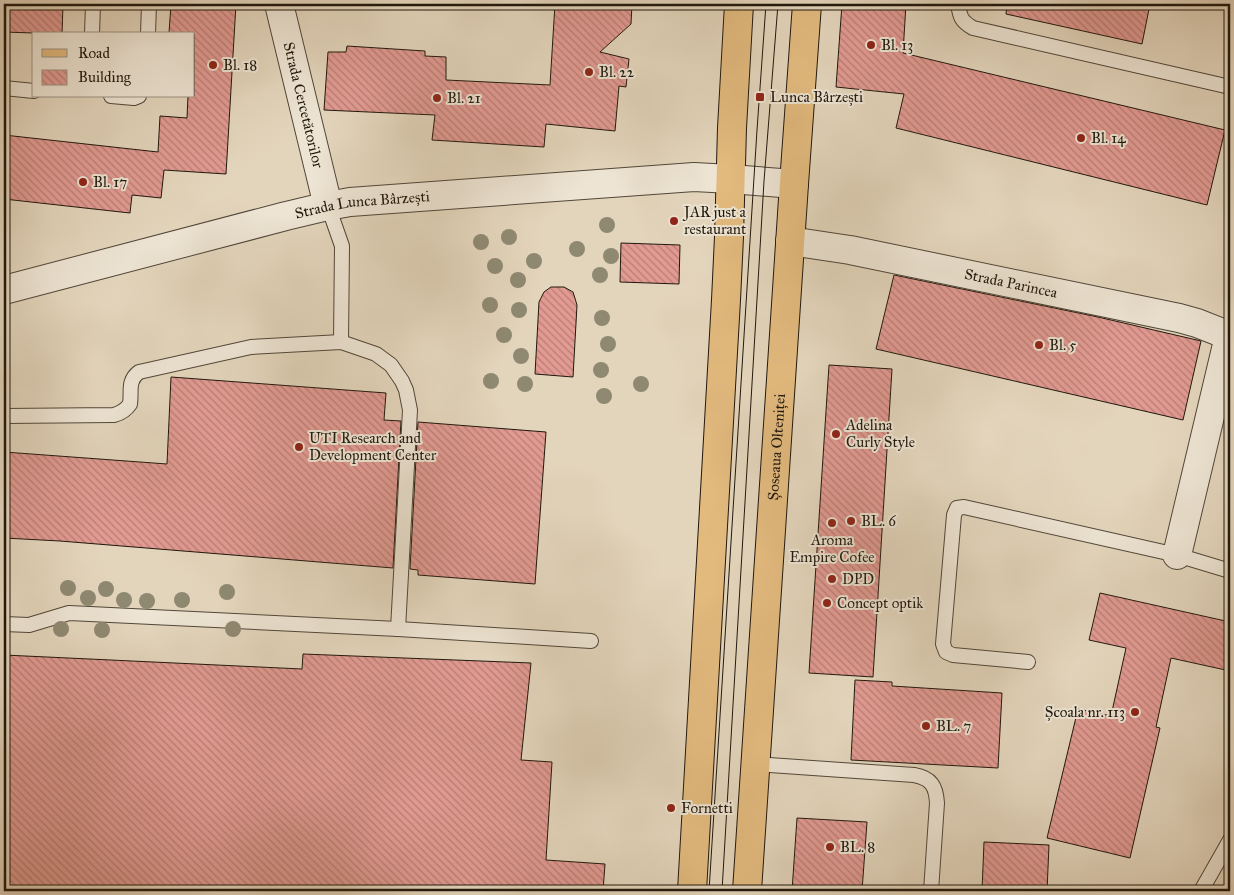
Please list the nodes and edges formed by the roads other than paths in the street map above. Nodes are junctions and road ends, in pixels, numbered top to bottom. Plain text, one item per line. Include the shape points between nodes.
1 (93, 4) edge
2 (149, 4) edge
3 (278, 4) edge
4 (739, 4) edge
5 (807, 4) edge
6 (958, 4) edge
7 (92, 32) edge
8 (148, 32) edge
9 (1230, 87) edge
10 (4, 88) edge
11 (32, 90) edge
12 (731, 178) junction
13 (794, 184) junction
14 (328, 206) junction
15 (790, 241) junction
16 (4, 290) edge
17 (1230, 334) edge
18 (341, 342) junction
19 (4, 416) edge
20 (1177, 554) junction
21 (1230, 571) edge
22 (4, 624) edge
23 (398, 629) junction
24 (591, 641) dead end
25 (1028, 662) dead end
26 (755, 764) junction
27 (1230, 840) edge
28 (692, 891) edge
29 (747, 891) edge
30 (931, 891) edge
31 (1201, 891) edge

1 - 7 lane
2 - 8 lane
3 - 14 street, Strada Cercetătorilor
4 - 12 main road
5 - 13 main road, Șoseaua Olteniței
6 - 9 lane via 960,16 973,28
10 - 11 lane
12 - 13 street, Strada Lunca Bârzești
12 - 14 street, Strada Lunca Bârzești via 678,178
12 - 28 main road
13 - 15 main road, Șoseaua Olteniței
14 - 16 street, Strada Lunca Bârzești
14 - 18 lane via 342,246
15 - 17 street, Strada Parincea via 850,250 1179,318
15 - 26 main road, Șoseaua Olteniței
17 - 20 street
18 - 19 lane via 251,347 139,372 131,381 130,404 123,412 114,415
18 - 23 lane via 383,359 397,372 409,399
20 - 21 lane
20 - 25 lane via 957,508 943,644 946,652
22 - 23 lane via 29,625 69,613
23 - 24 lane
26 - 29 main road, Șoseaua Olteniței
26 - 30 lane via 914,775 927,779 934,788 937,803
27 - 31 lane

